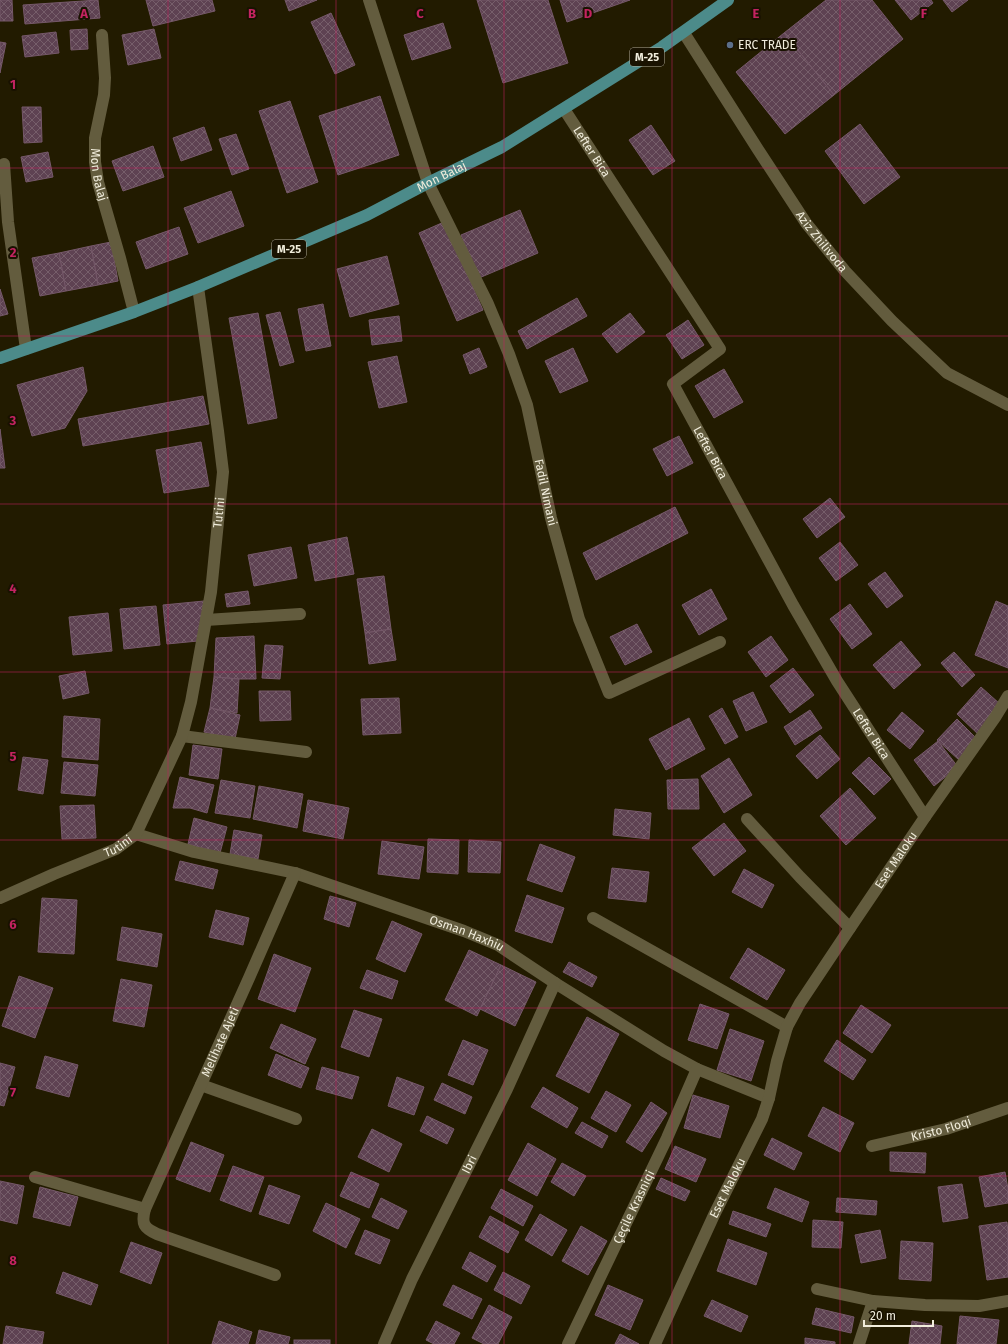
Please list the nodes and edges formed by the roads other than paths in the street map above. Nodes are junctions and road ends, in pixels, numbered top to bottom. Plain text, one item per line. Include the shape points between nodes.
1 (369, 0) edge
2 (728, 0) edge
3 (684, 33) junction
4 (102, 35) dead end
5 (564, 109) junction
6 (4, 164) dead end
7 (428, 183) junction
8 (198, 287) junction
9 (134, 312) junction
10 (26, 349) junction
11 (0, 358) edge
12 (1008, 405) edge
13 (300, 614) dead end
14 (206, 620) junction
15 (720, 642) dead end
16 (1008, 696) edge
17 (182, 736) junction
18 (306, 752) dead end
19 (925, 817) junction
20 (747, 819) dead end
21 (136, 834) junction
22 (295, 873) junction
23 (0, 898) edge
24 (593, 918) dead end
25 (850, 928) junction
26 (555, 983) junction
27 (787, 1027) junction
28 (697, 1069) junction
29 (202, 1085) junction
30 (769, 1098) junction
31 (1008, 1108) edge
32 (296, 1119) dead end
33 (872, 1146) dead end
34 (35, 1177) dead end
35 (145, 1209) junction
36 (275, 1276) dead end
37 (817, 1288) dead end
38 (873, 1301) junction
39 (1008, 1301) edge
40 (384, 1344) edge
41 (568, 1344) edge
42 (654, 1344) edge
43 (859, 1344) edge

1 - 7 street
2 - 3 main road, Mon Balaj / M-25
3 - 5 main road, Mon Balaj / M-25
3 - 12 street, Aziz Zhilivoda via 806,222 845,271 892,321 947,373
4 - 9 street, Mon Balaj via 105,78 95,138 95,162 98,182
5 - 7 main road, Mon Balaj / M-25 via 502,147
5 - 19 street, Lefter Bica via 720,349 673,384 837,681
6 - 10 street via 8,228
7 - 8 main road, Mon Balaj / M-25 via 367,215
7 - 15 street, Fadil Nimani via 488,304 509,354 527,405 551,518 579,619 609,694
8 - 9 main road, Mon Balaj / M-25
8 - 14 street, Tutini via 223,472
9 - 10 main road, Mon Balaj / M-25
10 - 11 main road, Mon Balaj / M-25
13 - 14 street
14 - 17 street, Tutini
16 - 19 street, Eset Maloku
17 - 18 street
17 - 21 street, Tutini
19 - 25 street, Eset Maloku
20 - 25 street
21 - 22 street, Osman Haxhiu via 194,852
21 - 23 street, Tutini via 116,849
22 - 26 street, Osman Haxhiu via 498,945
22 - 29 street, Melihate Ajeti
24 - 27 street
25 - 27 street, Eset Maloku
26 - 28 street, Osman Haxhiu via 629,1031
26 - 40 street, Ibri via 507,1089 412,1279
27 - 30 street, Eset Maloku
28 - 30 street, Osman Haxhiu
28 - 41 street, Çeçile Krasniqi via 667,1138
29 - 32 street
29 - 35 street, Melihate Ajeti
30 - 42 street, Eset Maloku via 762,1120
31 - 33 street, Kristo Floqi via 946,1129
34 - 35 street
35 - 36 street, Melihate Ajeti via 142,1218 149,1230
37 - 38 street
38 - 39 street via 979,1306
38 - 43 street

